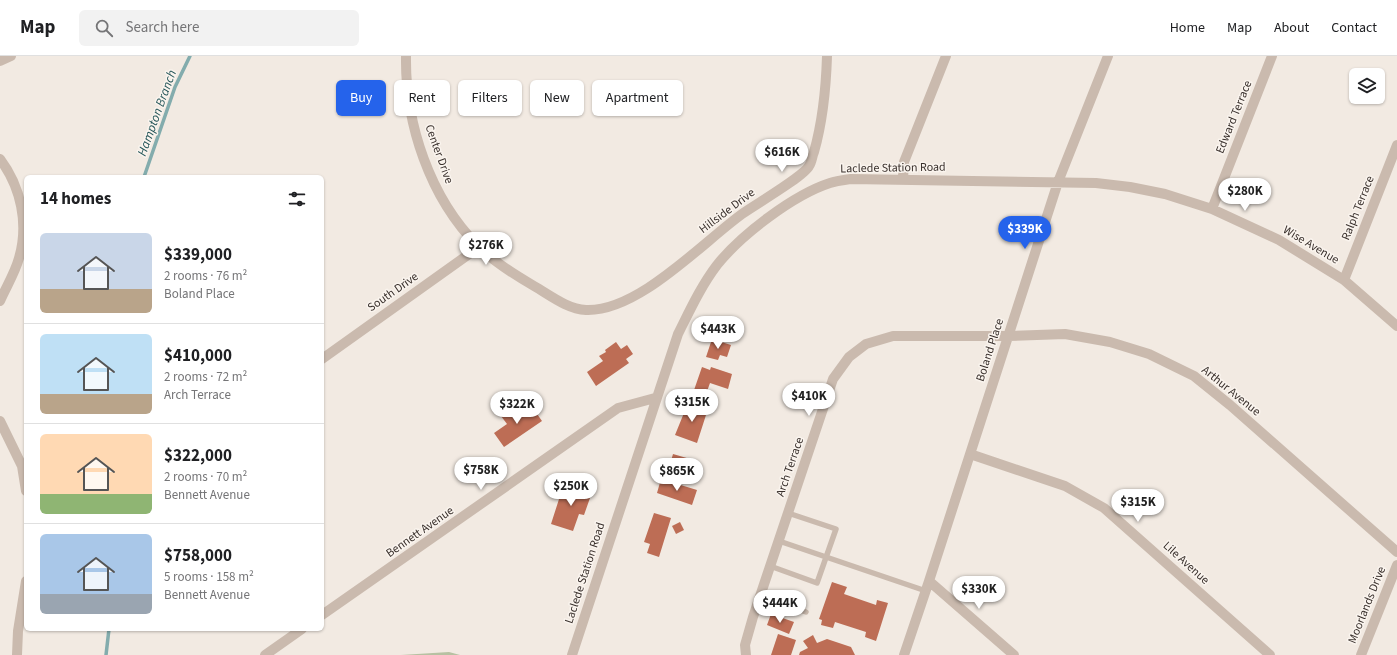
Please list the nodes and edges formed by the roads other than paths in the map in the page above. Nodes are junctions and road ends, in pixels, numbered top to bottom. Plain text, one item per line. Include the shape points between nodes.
1 (11, 56) edge
2 (406, 56) edge
3 (827, 56) edge
4 (946, 56) edge
5 (1108, 56) edge
6 (1272, 56) edge
7 (0, 61) edge
8 (1397, 145) edge
9 (0, 159) edge
10 (903, 180) junction
11 (1058, 182) junction
12 (1212, 209) junction
13 (479, 247) junction
14 (689, 259) joint
15 (1344, 280) junction
16 (0, 301) edge
17 (1397, 326) edge
18 (1008, 336) junction
19 (324, 358) edge
20 (655, 398) junction
21 (0, 421) edge
22 (970, 454) junction
23 (24, 478) edge
24 (788, 512) junction
25 (779, 541) junction
26 (1397, 552) edge
27 (827, 557) junction
28 (1397, 565) edge
29 (770, 566) junction
30 (929, 581) junction
31 (926, 591) junction
32 (24, 594) edge
33 (760, 598) junction
34 (806, 612) dead end
35 (324, 614) edge
36 (299, 631) edge
37 (17, 655) edge
38 (265, 655) edge
39 (572, 655) edge
40 (746, 655) edge
41 (904, 655) edge
42 (1014, 655) edge
43 (1270, 655) edge
44 (1362, 655) edge

1 - 7 street
2 - 13 street, Center Drive via 411,110 431,177 454,218
3 - 14 street, Hillside Drive via 822,119 809,166 741,214
4 - 10 street via 904,162
5 - 11 street, Boland Place
6 - 12 street, Edward Terrace
8 - 15 street, Ralph Terrace
9 - 16 street via 9,171 19,195 24,229 19,259
10 - 11 street, Laclede Station Road
10 - 20 street, Laclede Station Road via 851,179 830,183 803,196 739,241 717,265 700,291 678,334
11 - 12 street, Wise Avenue via 1130,186
11 - 18 street, Boland Place
12 - 15 street, Wise Avenue via 1279,240
13 - 14 street, Center Drive via 519,277 567,306 585,310 620,302
13 - 19 street, South Drive
15 - 17 street, Wise Avenue
18 - 22 street, Boland Place
18 - 24 street, Arch Terrace via 893,336 866,344 849,357 833,379
18 - 26 street, Arthur Avenue via 1065,334 1110,342 1149,354 1194,376
20 - 35 street, Bennett Avenue via 618,408
20 - 39 street, Laclede Station Road
21 - 23 street via 22,466
22 - 30 street, Boland Place
22 - 43 street, Lile Avenue via 1065,486 1104,508
24 - 25 street, Arch Terrace
24 - 27 lane via 836,529
25 - 27 lane
25 - 29 street, Arch Terrace
27 - 29 lane via 818,582
27 - 31 lane
28 - 44 street, Moorlands Drive
29 - 33 street, Arch Terrace
30 - 31 street, Boland Place
30 - 42 street
31 - 41 street, Boland Place
32 - 37 street
33 - 34 lane
33 - 40 street, Arch Terrace via 745,646
36 - 38 street

